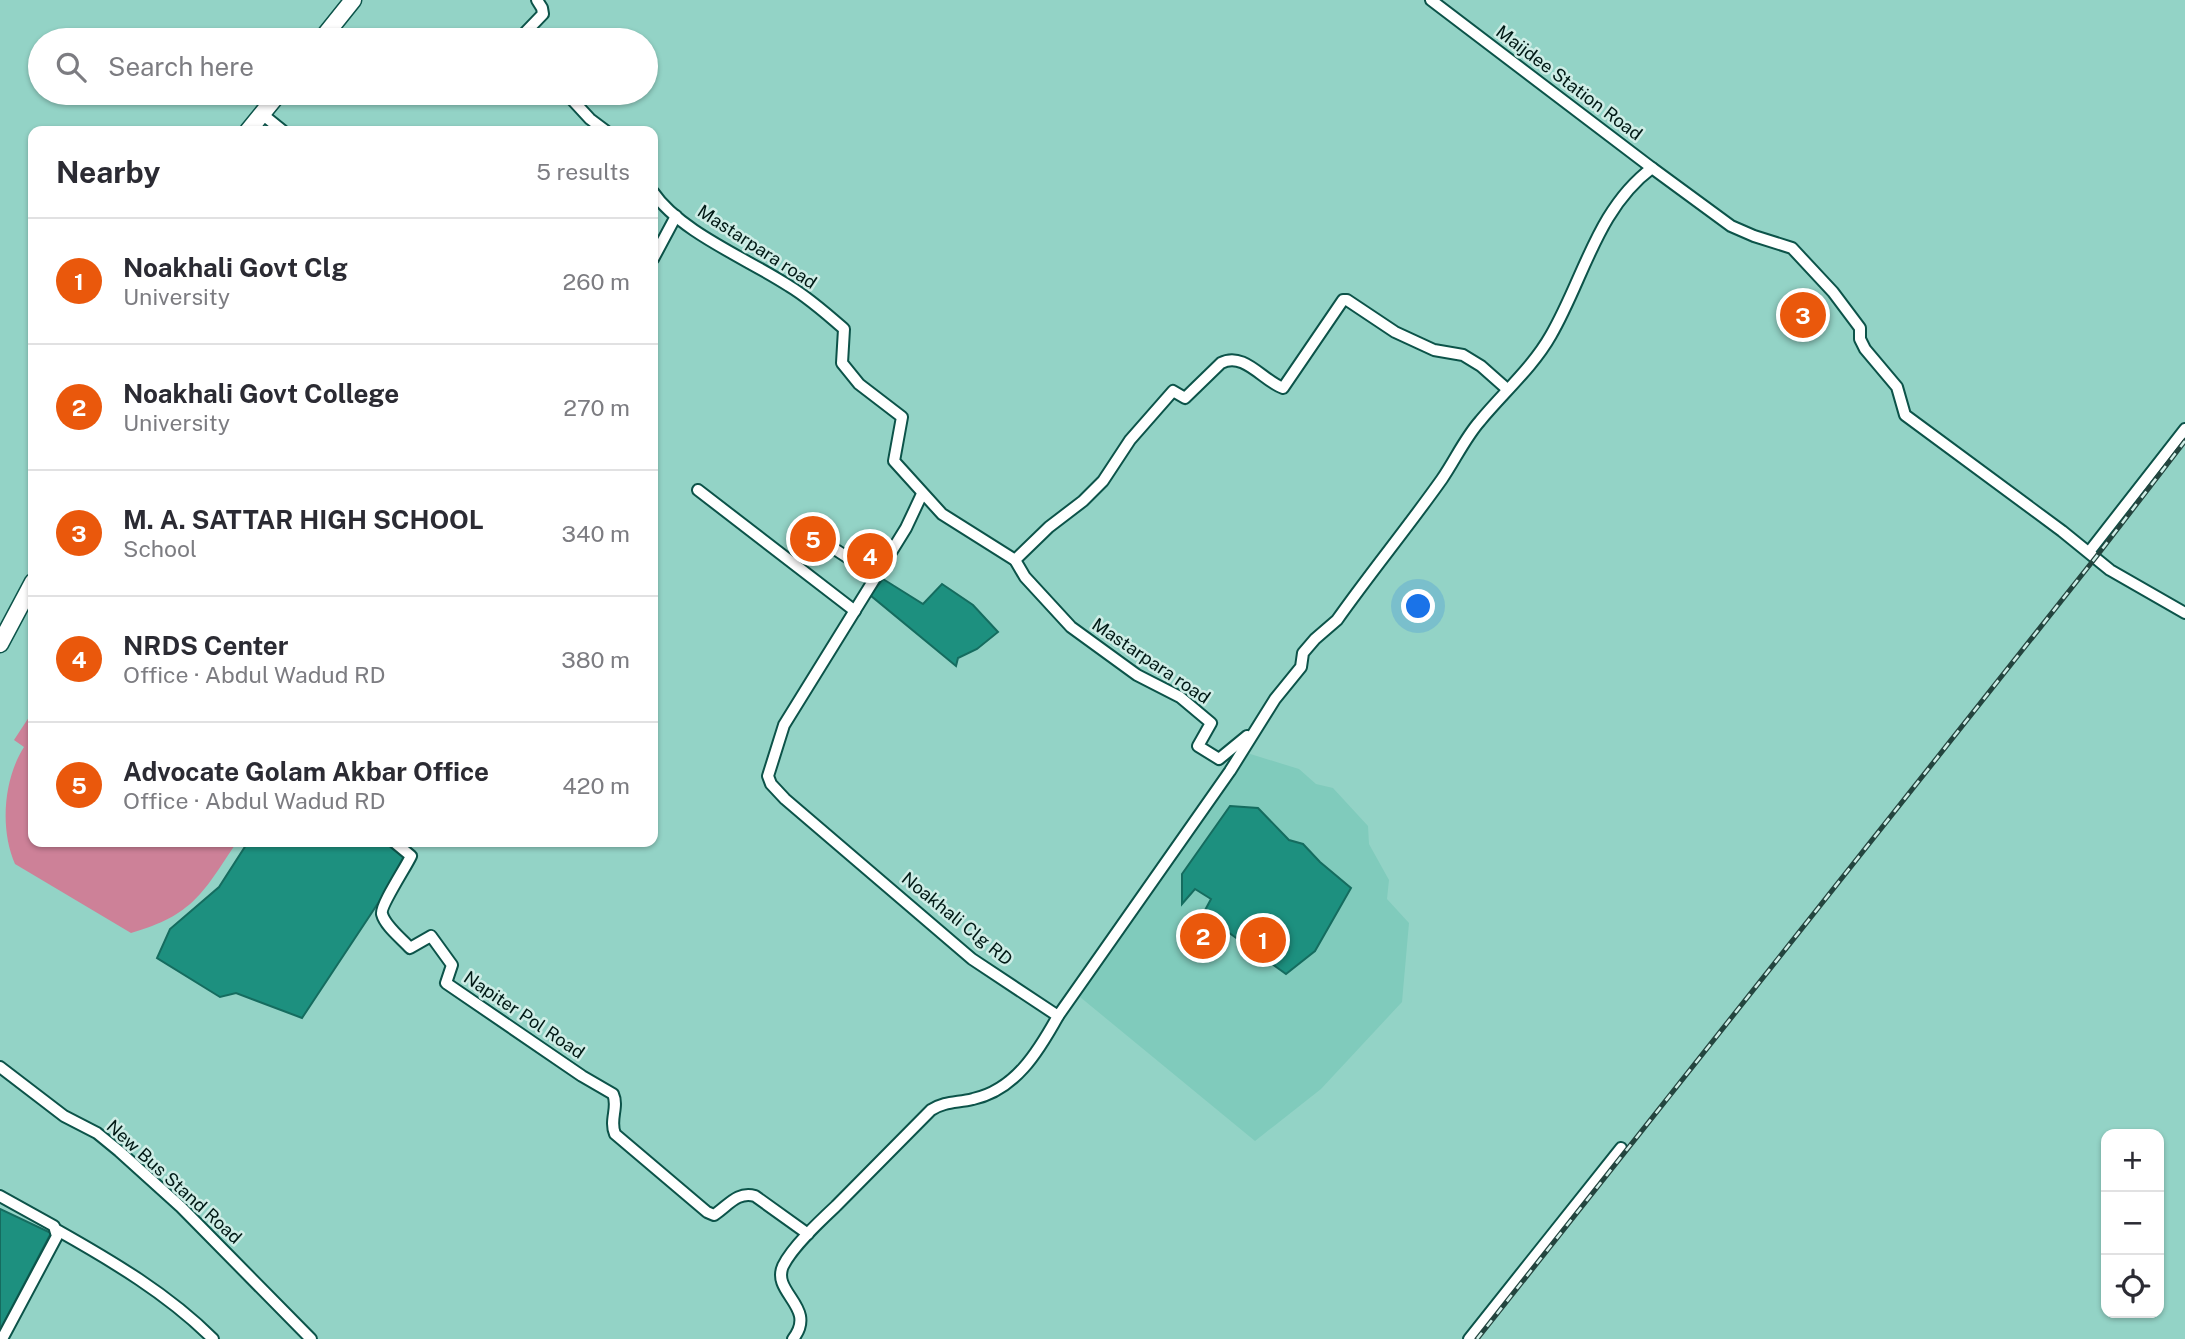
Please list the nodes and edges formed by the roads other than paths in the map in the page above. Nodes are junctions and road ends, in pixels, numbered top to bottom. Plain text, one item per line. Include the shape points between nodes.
1 (354, 0) edge
2 (537, 0) edge
3 (1431, 0) edge
4 (331, 28) edge
5 (530, 28) edge
6 (269, 105) edge
7 (577, 105) edge
8 (262, 114) junction
9 (252, 126) edge
10 (277, 126) edge
11 (599, 126) edge
12 (1652, 168) junction
13 (658, 200) edge
14 (676, 216) junction
15 (658, 250) edge
16 (1507, 389) junction
17 (2185, 429) edge
18 (698, 491) dead end
19 (922, 494) junction
20 (807, 531) dead end
21 (2089, 552) junction
22 (1015, 560) junction
23 (876, 576) junction
24 (28, 591) edge
25 (855, 611) junction
26 (2185, 613) edge
27 (3, 634) edge
28 (1255, 730) junction
29 (400, 847) edge
30 (1058, 1016) junction
31 (0, 1067) edge
32 (1621, 1148) dead end
33 (0, 1196) edge
34 (57, 1230) junction
35 (808, 1234) junction
36 (2, 1339) edge
37 (213, 1339) edge
38 (311, 1339) edge
39 (793, 1339) edge
40 (1469, 1339) edge

1 - 4 highway
2 - 5 street via 543,14
3 - 12 street, Maijdee Station Road
6 - 8 highway
7 - 11 street
8 - 9 highway
8 - 10 street
12 - 16 street via 1620,198 1551,335
12 - 21 street, Maijdee Station Road via 1731,226 1792,248 1860,328 1865,349 1897,387 1905,415
13 - 14 street, Mastarpara road
14 - 15 street
14 - 19 street, Mastarpara road via 791,286 844,329 842,363 859,384 902,418 894,461
16 - 22 street via 1463,355 1434,350 1405,337 1343,300 1283,388 1242,362 1228,359 1185,398 1173,391 1130,440 1103,481
16 - 28 street via 1478,422 1441,481 1337,620 1303,653 1301,667
17 - 21 street
18 - 25 street
19 - 22 street, Mastarpara road via 942,514
19 - 23 street, Noakhali Clg RD
20 - 23 street
21 - 26 street, Maijdee Station Road via 2110,570
22 - 28 street, Mastarpara road via 1071,627 1137,675 1180,697 1211,723 1198,746 1219,759
23 - 25 street, Noakhali Clg RD
24 - 27 highway
25 - 30 street, Noakhali Clg RD via 784,725 768,776 771,784 972,959
28 - 30 street
29 - 35 street, Napiter Pol Road via 411,856 382,913 410,948 431,936 452,965 446,983 613,1094 611,1125 615,1134 707,1212 714,1215 747,1194
30 - 35 street via 1028,1064 1010,1082 974,1099 942,1102 931,1110
31 - 38 street, New Bus Stand Road via 119,1151
32 - 40 street
33 - 34 street
34 - 36 street
34 - 37 street via 115,1263 193,1319
35 - 39 street via 783,1267 781,1277 802,1318

